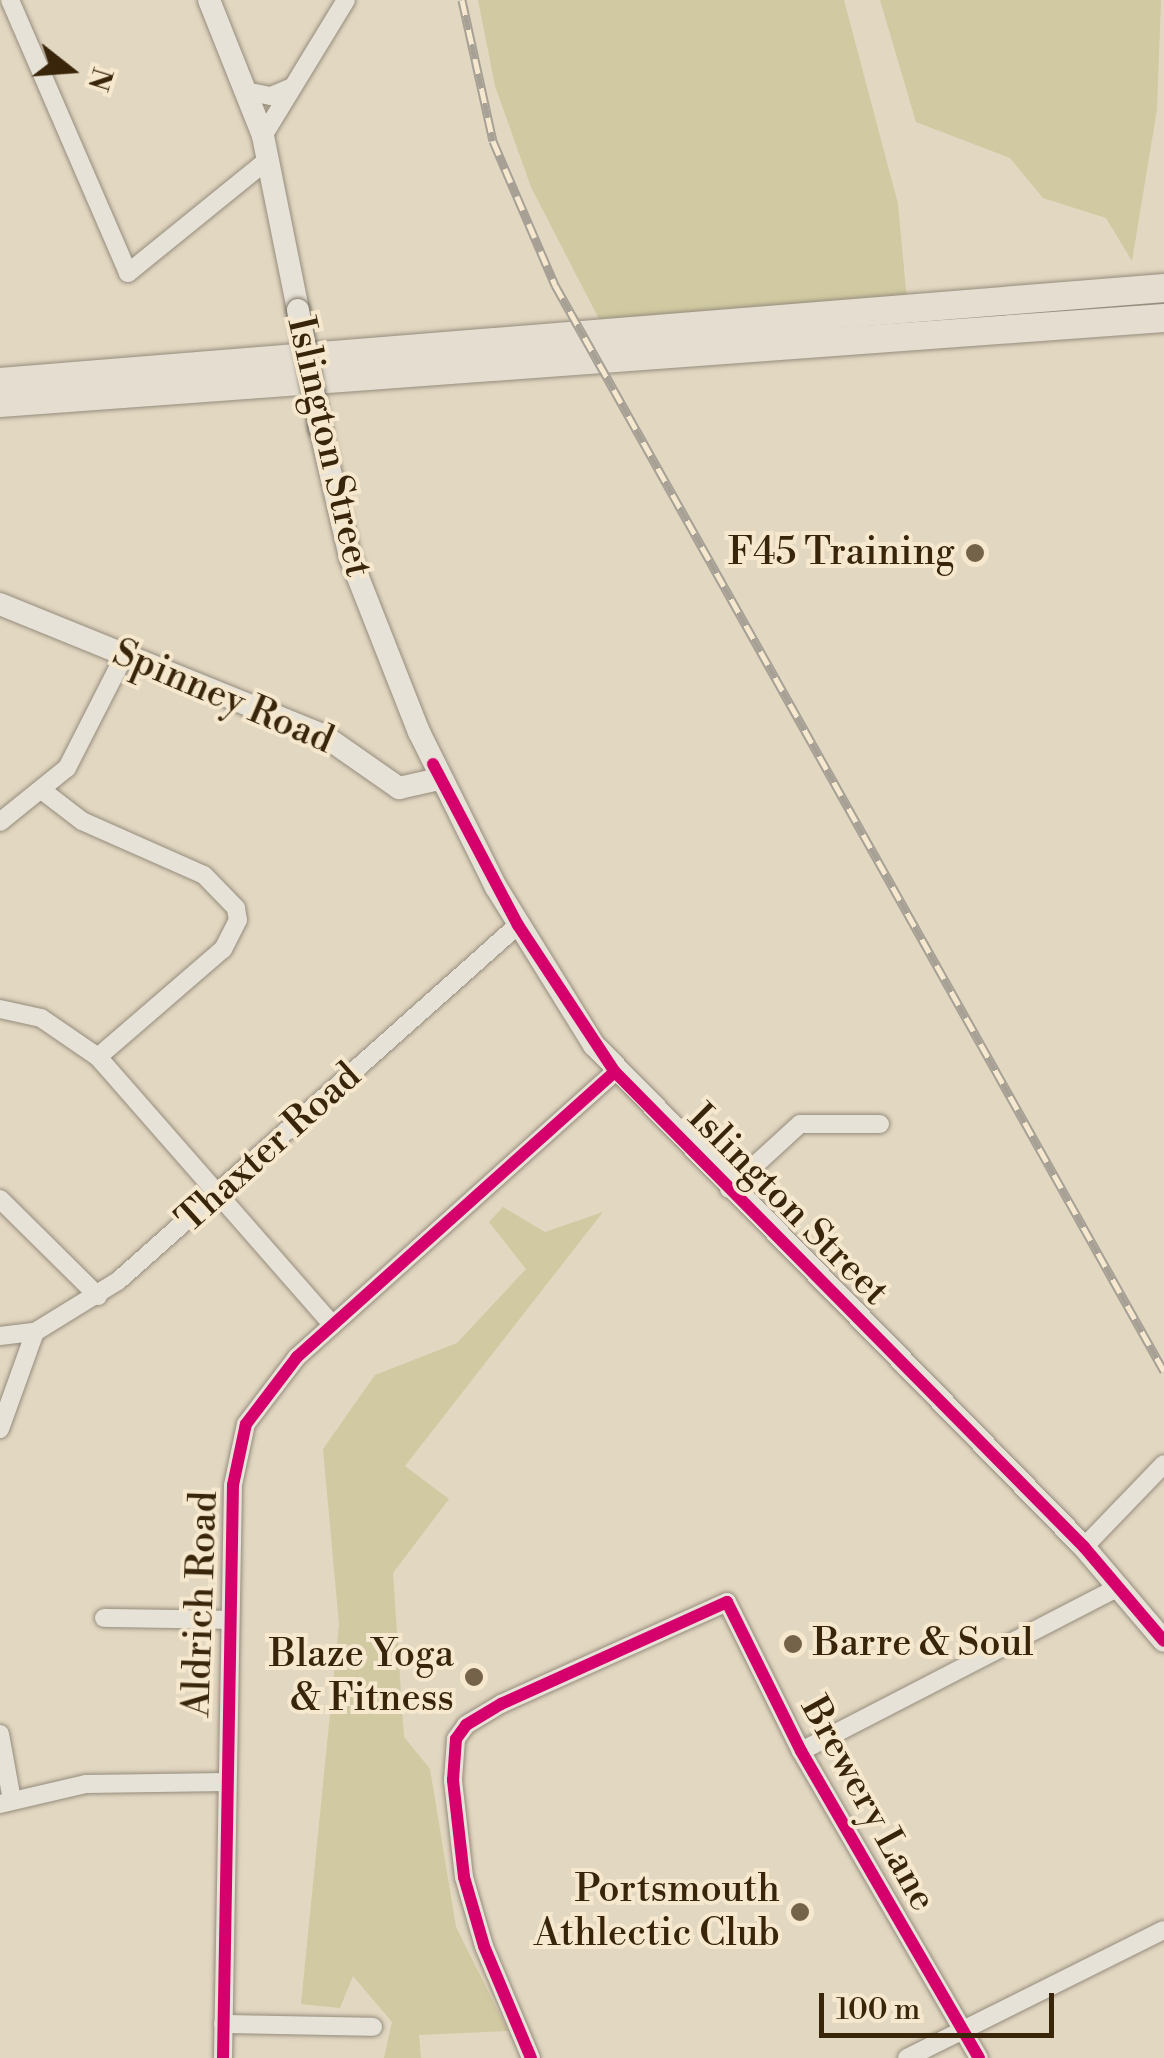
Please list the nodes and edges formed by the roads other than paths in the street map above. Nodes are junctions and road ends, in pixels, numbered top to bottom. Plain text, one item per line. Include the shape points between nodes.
1 (10, 0) edge
2 (209, 0) edge
3 (346, 0) edge
4 (292, 86) junction
5 (250, 92) junction
6 (266, 147) junction
7 (1164, 288) edge
8 (1164, 318) edge
9 (0, 382) edge
10 (0, 403) edge
11 (0, 604) edge
12 (124, 654) junction
13 (439, 779) junction
14 (43, 791) junction
15 (0, 822) edge
16 (518, 924) junction
17 (0, 1009) edge
18 (98, 1057) junction
19 (615, 1072) junction
20 (880, 1124) dead end
21 (729, 1189) junction
22 (218, 1195) junction
23 (0, 1199) edge
24 (98, 1296) junction
25 (333, 1325) junction
26 (36, 1332) junction
27 (0, 1336) edge
28 (0, 1429) edge
29 (1164, 1464) edge
30 (1084, 1547) junction
31 (1120, 1586) junction
32 (104, 1618) dead end
33 (229, 1620) junction
34 (1164, 1642) edge
35 (0, 1734) edge
36 (801, 1751) junction
37 (226, 1782) junction
38 (6, 1802) edge
39 (1164, 1930) edge
40 (223, 2024) junction
41 (373, 2027) dead end
42 (964, 2032) junction
43 (223, 2058) edge
44 (531, 2058) edge
45 (906, 2058) edge
46 (979, 2058) edge

1 - 6 street via 128,273
2 - 5 street, Islington Street
3 - 4 street
4 - 5 street via 271,96
4 - 6 street
5 - 6 street, Islington Street
6 - 13 street, Islington Street, bridge via 320,428 360,589
7 - 9 main road
8 - 10 main road
11 - 12 street, Spinney Road
12 - 13 street, Spinney Road via 323,735 399,788
12 - 14 street via 76,753
13 - 16 street, Islington Street
14 - 15 street
14 - 18 street via 82,821 204,875 236,908 238,920 223,949
16 - 19 street, Islington Street
16 - 22 street, Thaxter Road
17 - 18 street via 40,1018
18 - 22 street
19 - 21 street, Islington Street
19 - 25 street, Aldrich Road
20 - 21 street via 800,1124
21 - 30 street, Islington Street
22 - 24 street, Thaxter Road
22 - 25 street
23 - 24 street
24 - 26 street, Thaxter Road
25 - 33 street, Aldrich Road via 277,1377 246,1424 233,1485
26 - 27 street, Thaxter Road
26 - 28 street
29 - 30 street
30 - 31 street, Islington Street
31 - 34 street, Islington Street
31 - 36 street
32 - 33 street
33 - 37 street, Aldrich Road
35 - 38 street
36 - 42 street, Brewery Lane
36 - 44 street, Brewery Lane via 726,1602 466,1724 456,1739 453,1780 464,1876 484,1946
37 - 38 street via 86,1784
37 - 40 street, Aldrich Road
39 - 42 street
40 - 41 street
40 - 43 street, Aldrich Road
42 - 45 street
42 - 46 street, Brewery Lane

